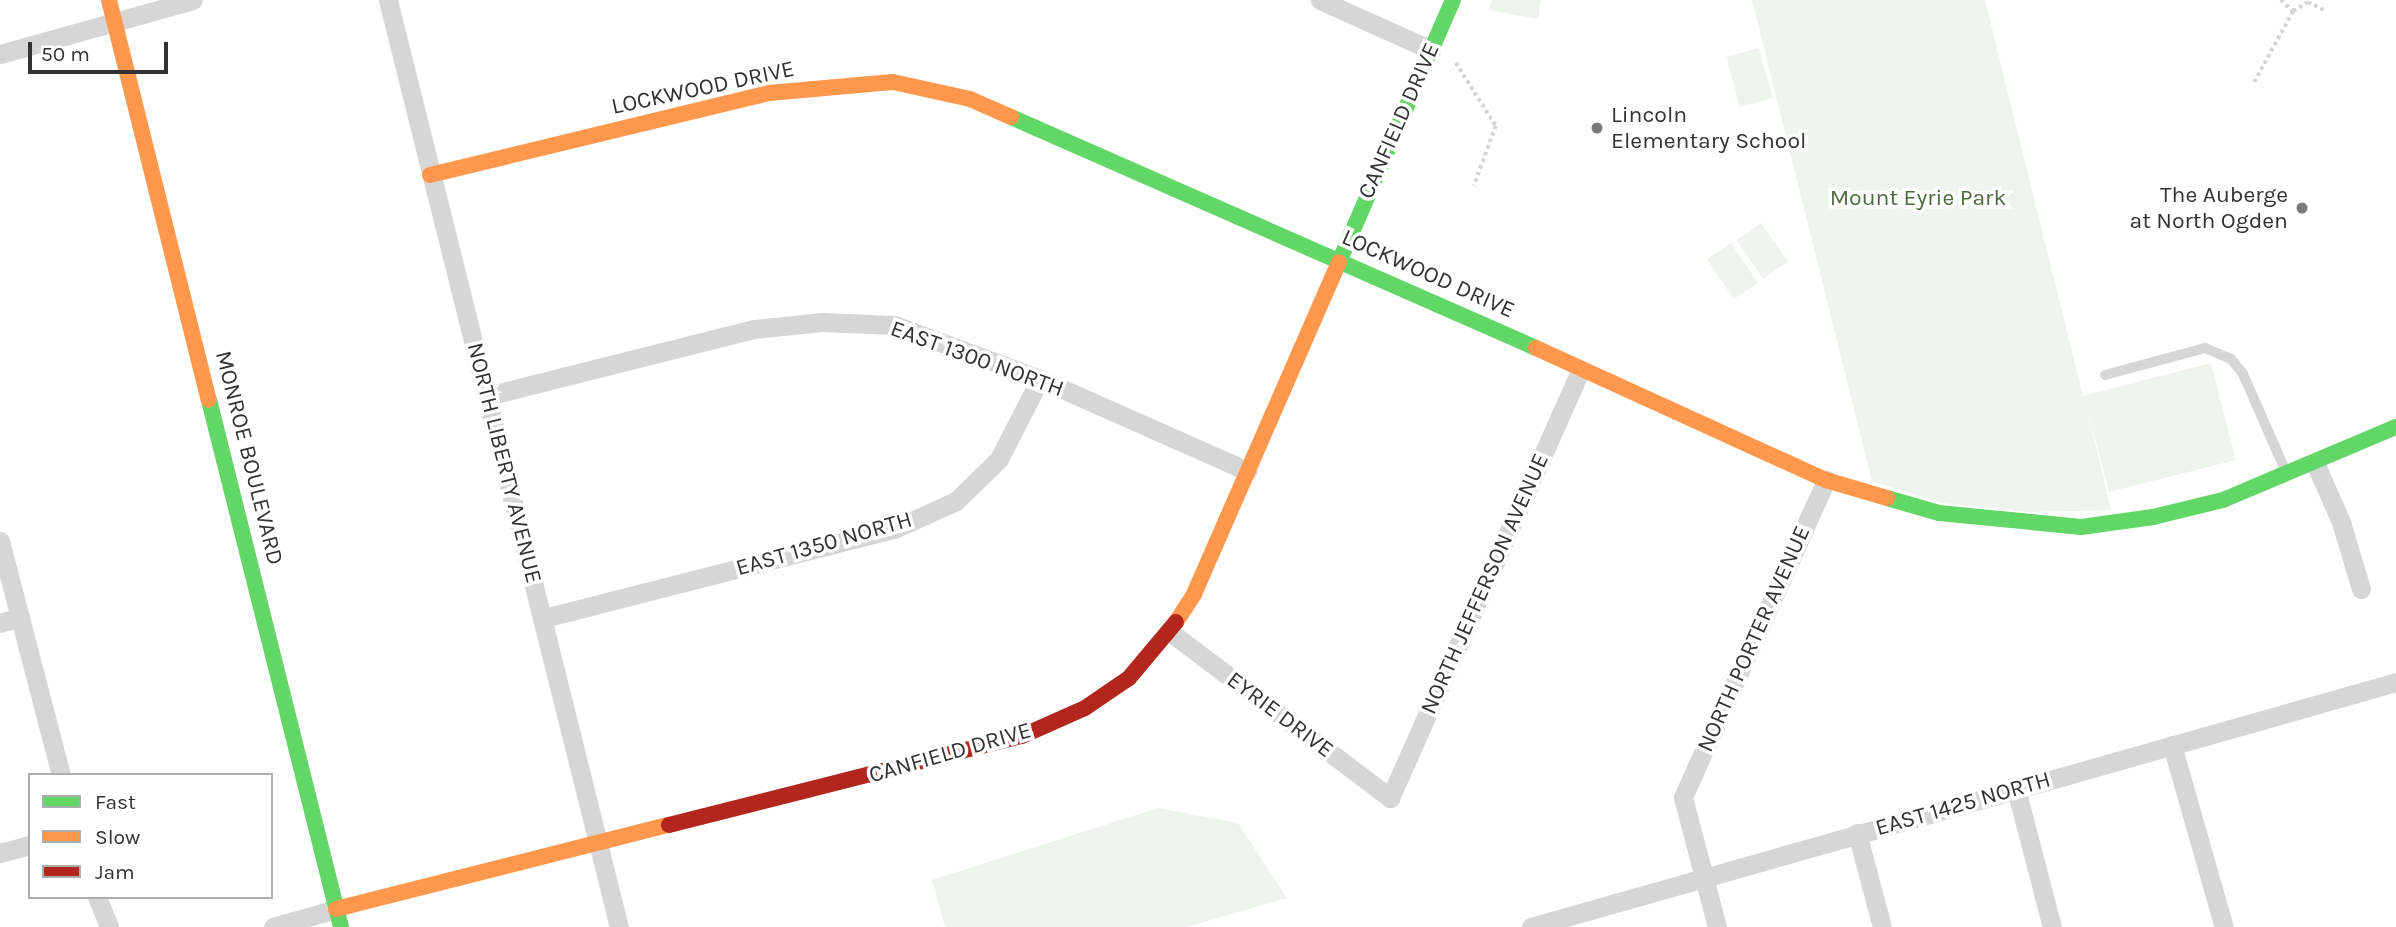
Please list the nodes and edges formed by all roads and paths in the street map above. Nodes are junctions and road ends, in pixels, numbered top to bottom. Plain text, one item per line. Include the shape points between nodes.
1 (109, 0) edge
2 (193, 0) edge
3 (388, 0) edge
4 (1320, 0) edge
5 (1453, 0) edge
6 (2281, 0) edge
7 (2293, 10) junction
8 (2326, 11) dead end
9 (116, 21) junction
10 (1431, 50) junction
11 (0, 54) edge
12 (1456, 63) dead end
13 (2254, 82) dead end
14 (430, 175) junction
15 (1474, 186) dead end
16 (1338, 258) junction
17 (1580, 371) junction
18 (2105, 375) dead end
19 (1040, 379) junction
20 (487, 396) junction
21 (2396, 427) edge
22 (2315, 463) junction
23 (1248, 471) junction
24 (2287, 476) junction
25 (1826, 480) junction
26 (0, 541) edge
27 (2361, 589) dead end
28 (20, 617) junction
29 (544, 618) junction
30 (0, 623) edge
31 (1170, 632) junction
32 (2396, 682) edge
33 (2172, 745) junction
34 (60, 773) edge
35 (2016, 789) junction
36 (1391, 798) joint
37 (1857, 833) junction
38 (28, 846) edge
39 (601, 846) junction
40 (0, 853) edge
41 (1704, 878) junction
42 (98, 899) edge
43 (338, 918) edge
44 (1539, 926) edge
45 (109, 927) edge
46 (273, 927) edge
47 (620, 927) edge
48 (1717, 927) edge
49 (1882, 927) edge
50 (2052, 927) edge
51 (2224, 927) edge

1 - 9 street, MONROE BOULEVARD
2 - 9 street
3 - 14 street, NORTH LIBERTY AVENUE
4 - 10 street
5 - 10 street, CANFIELD DRIVE
6 - 7 path
7 - 8 path via 2308,2
7 - 13 path
9 - 11 street
9 - 43 street, MONROE BOULEVARD
10 - 16 street, CANFIELD DRIVE
12 - 15 path via 1496,126
14 - 16 street, LOCKWOOD DRIVE via 769,93 893,82 970,99
14 - 20 street, NORTH LIBERTY AVENUE
16 - 17 street, LOCKWOOD DRIVE
16 - 23 street, CANFIELD DRIVE
17 - 25 street, LOCKWOOD DRIVE
17 - 36 street, NORTH JEFFERSON AVENUE
18 - 24 lane via 2205,348 2231,359 2243,374
19 - 20 street, EAST 1300 NORTH via 894,325 822,322 754,329
19 - 23 street, EAST 1300 NORTH
19 - 29 street, EAST 1350 NORTH via 999,459 956,501 894,529
20 - 29 street, NORTH LIBERTY AVENUE
21 - 22 street, LOCKWOOD DRIVE
22 - 24 street, LOCKWOOD DRIVE
22 - 27 street via 2341,522
23 - 31 street, CANFIELD DRIVE via 1194,594
24 - 25 street, LOCKWOOD DRIVE via 2222,500 2153,517 2081,527 2010,524 1939,513
25 - 41 street, NORTH PORTER AVENUE via 1683,797
26 - 28 street
28 - 30 street
28 - 34 street
29 - 39 street, NORTH LIBERTY AVENUE
31 - 36 street, EYRIE DRIVE
31 - 39 street, CANFIELD DRIVE via 1129,678 1085,708 1022,736
32 - 33 street, EAST 1425 NORTH
33 - 35 street, EAST 1425 NORTH
33 - 51 street
35 - 37 street, EAST 1425 NORTH
35 - 50 street
37 - 41 street, EAST 1425 NORTH
37 - 49 street
38 - 40 street
39 - 43 street, CANFIELD DRIVE
39 - 47 street, NORTH LIBERTY AVENUE
41 - 44 street, EAST 1425 NORTH
41 - 48 street
42 - 45 street
43 - 46 street, CANFIELD DRIVE

